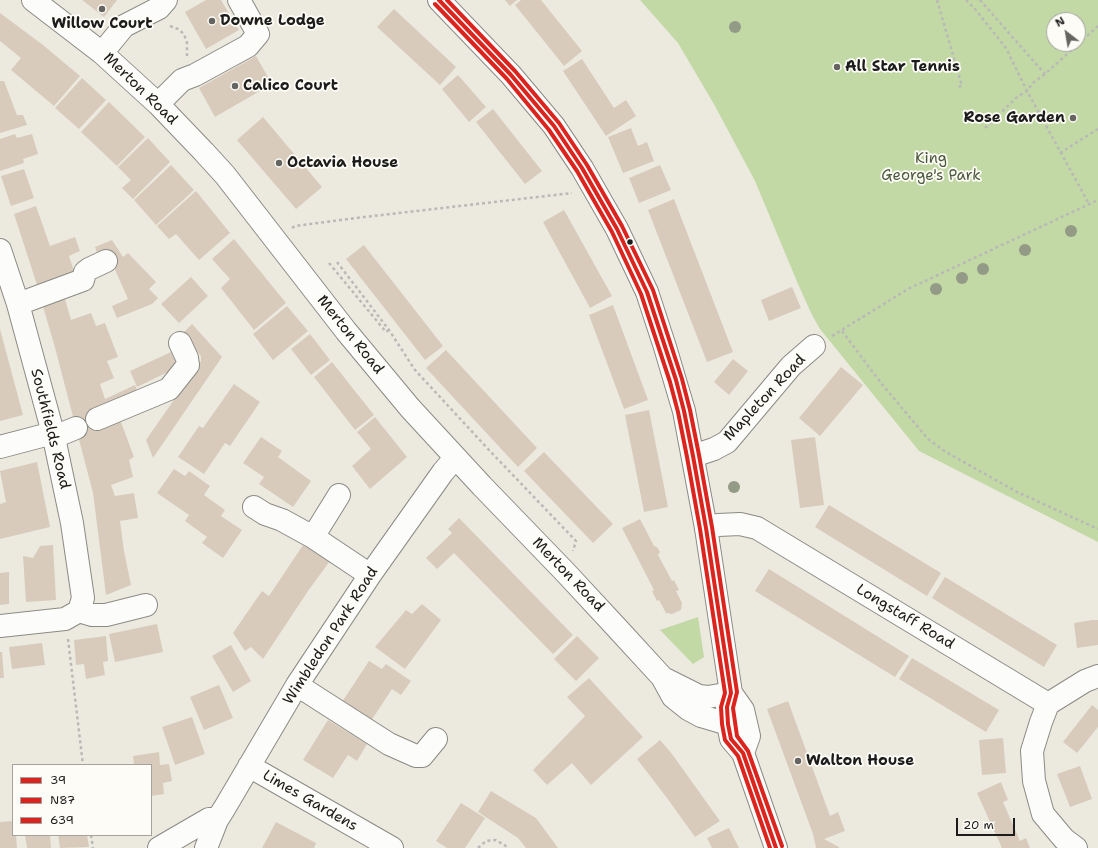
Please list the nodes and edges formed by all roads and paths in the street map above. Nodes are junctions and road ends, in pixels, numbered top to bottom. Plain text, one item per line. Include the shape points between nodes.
1 (33, 0) edge
2 (166, 0) edge
3 (239, 0) edge
4 (440, 0) edge
5 (937, 0) edge
6 (966, 0) edge
7 (980, 0) edge
8 (147, 14) junction
9 (1098, 26) edge
10 (102, 53) junction
11 (1045, 74) junction
12 (188, 78) junction
13 (958, 87) dead end
14 (1027, 91) junction
15 (158, 104) junction
16 (985, 128) dead end
17 (1098, 129) edge
18 (1060, 153) junction
19 (575, 193) dead end
20 (1098, 200) edge
21 (1089, 204) junction
22 (291, 228) dead end
23 (1, 258) edge
24 (106, 262) dead end
25 (336, 262) dead end
26 (329, 263) dead end
27 (18, 304) junction
28 (389, 330) junction
29 (842, 331) junction
30 (180, 343) dead end
31 (814, 346) joint
32 (97, 419) dead end
33 (76, 428) dead end
34 (53, 435) junction
35 (0, 447) edge
36 (693, 456) junction
37 (455, 458) junction
38 (339, 495) dead end
39 (254, 507) dead end
40 (706, 528) junction
41 (1098, 529) edge
42 (313, 537) junction
43 (573, 551) dead end
44 (370, 575) junction
45 (146, 605) dead end
46 (72, 615) junction
47 (0, 626) edge
48 (1098, 676) edge
49 (662, 677) junction
50 (298, 685) junction
51 (732, 693) junction
52 (1048, 704) junction
53 (728, 724) junction
54 (436, 739) dead end
55 (743, 753) junction
56 (83, 764) edge
57 (249, 766) junction
58 (217, 820) junction
59 (92, 836) edge
60 (93, 848) edge
61 (159, 848) edge
62 (206, 848) edge
63 (392, 848) edge
64 (478, 848) edge
65 (509, 848) edge
66 (776, 848) edge
67 (1076, 848) edge

1 - 10 street, Merton Road
2 - 8 street via 160,8
3 - 12 street via 258,34 248,46
4 - 36 street via 511,75 554,126 617,229 652,306 676,380
5 - 13 path via 962,86
6 - 14 path via 1006,48
7 - 11 path
8 - 10 street via 124,26
8 - 12 path via 184,34 187,44 185,74
9 - 11 path
10 - 15 street, Merton Road
11 - 14 path
12 - 15 street
14 - 16 path via 1017,97
14 - 18 path
15 - 37 street, Merton Road via 225,175 346,330
17 - 18 path
18 - 21 path
19 - 22 path
20 - 21 path
21 - 29 path via 908,289
23 - 27 street, Southfields Road
24 - 27 street via 85,272 83,280
25 - 28 path
26 - 28 path via 386,332
27 - 34 street, Southfields Road
28 - 43 path via 415,370 576,541
29 - 31 path
29 - 41 path via 881,383 928,438 946,452 1017,492
30 - 32 street via 188,365 169,389
31 - 36 street, Mapleton Road via 791,366 727,442
33 - 34 street
34 - 35 street
34 - 46 street, Southfields Road via 72,522 83,598
36 - 40 street
37 - 44 street, Wimbledon Park Road
37 - 49 street, Merton Road
38 - 42 street
39 - 42 street
40 - 51 street
40 - 52 street, Longstaff Road via 740,524 757,528
42 - 44 street
44 - 50 street, Wimbledon Park Road
45 - 46 street via 106,615
46 - 47 street
46 - 56 path
48 - 52 street
49 - 51 street, Merton Road via 699,696
49 - 53 street, Merton Road via 674,697 688,709 706,718
50 - 54 street via 389,744 416,756 422,756
50 - 57 street, Wimbledon Park Road
51 - 53 street via 727,707
51 - 55 street via 743,710 749,736
52 - 67 street via 1032,751 1034,781 1043,814 1064,839
53 - 55 street via 731,739
55 - 66 street
57 - 58 street, Wimbledon Park Road
57 - 63 street, Limes Gardens
58 - 61 street via 209,818
58 - 62 street, Wimbledon Park Road
59 - 60 path
64 - 65 path via 486,841 496,840

